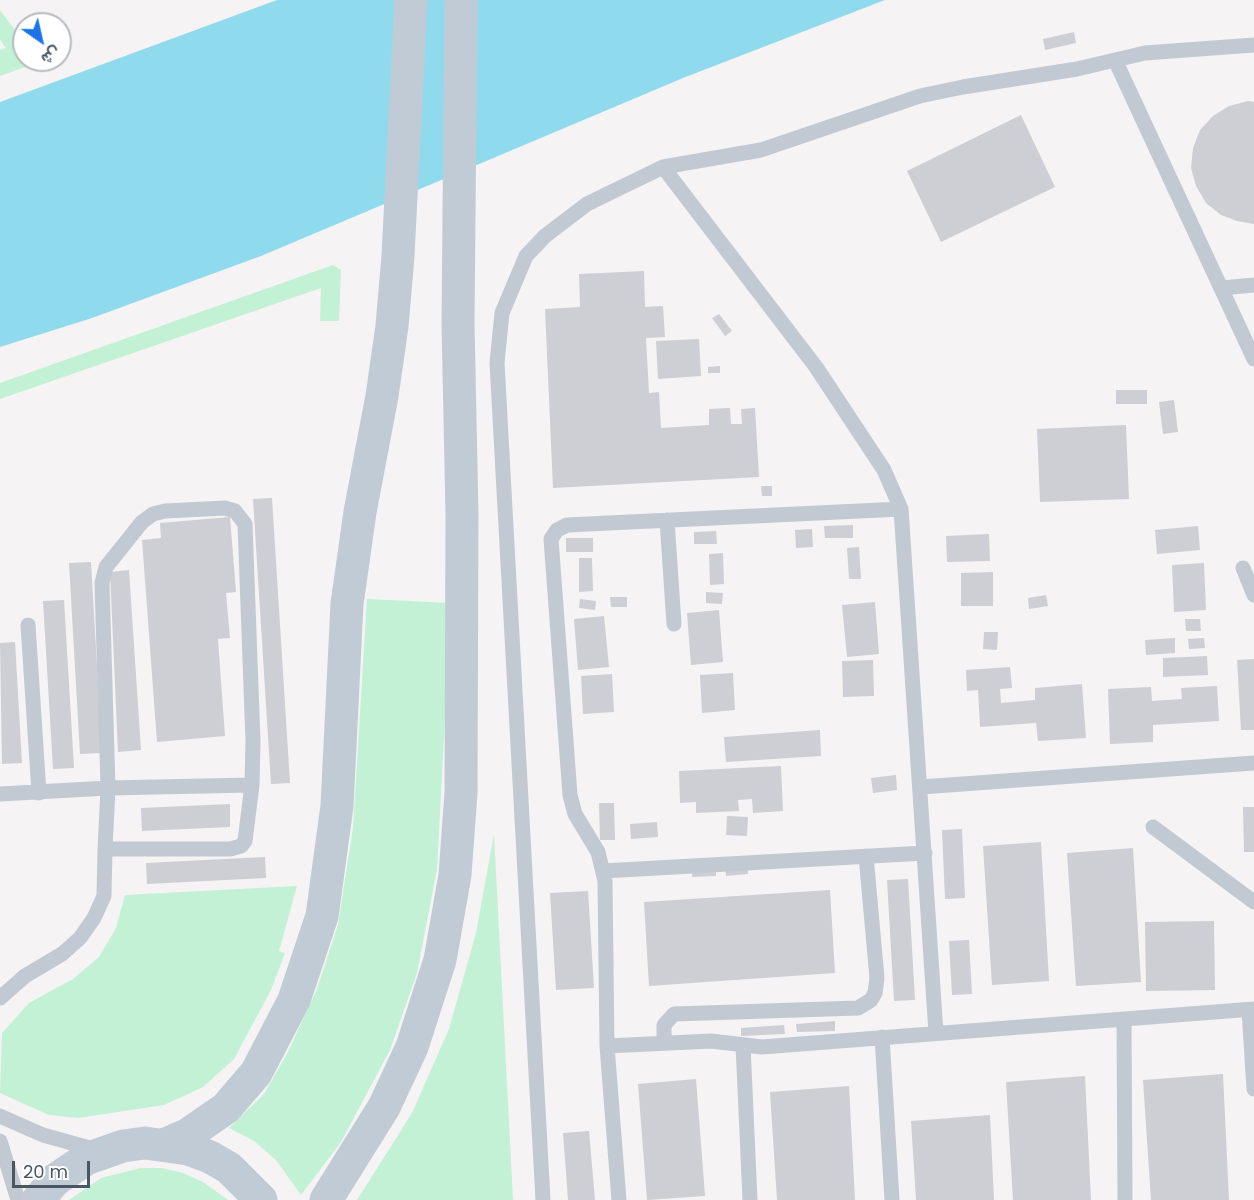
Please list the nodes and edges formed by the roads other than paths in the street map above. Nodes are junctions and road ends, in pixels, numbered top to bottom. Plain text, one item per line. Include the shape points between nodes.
1 (411, 0) edge
2 (461, 0) edge
3 (1254, 45) edge
4 (1115, 60) junction
5 (663, 167) junction
6 (1254, 285) edge
7 (1222, 288) junction
8 (1254, 359) edge
9 (901, 509) junction
10 (667, 520) junction
11 (1243, 568) dead end
12 (1254, 595) edge
13 (674, 624) dead end
14 (28, 625) dead end
15 (1254, 763) edge
16 (252, 785) junction
17 (921, 787) junction
18 (108, 788) junction
19 (39, 793) junction
20 (0, 794) edge
21 (1153, 827) dead end
22 (105, 849) junction
23 (925, 853) junction
24 (866, 856) junction
25 (603, 871) junction
26 (1254, 902) edge
27 (0, 998) edge
28 (1251, 1010) edge
29 (1124, 1020) junction
30 (936, 1033) junction
31 (882, 1037) junction
32 (664, 1043) junction
33 (607, 1046) junction
34 (743, 1046) junction
35 (1254, 1089) edge
36 (0, 1116) edge
37 (0, 1141) edge
38 (166, 1144) junction
39 (103, 1151) junction
40 (18, 1200) edge
41 (38, 1200) edge
42 (261, 1200) edge
43 (326, 1200) edge
44 (543, 1200) edge
45 (619, 1200) edge
46 (750, 1200) edge
47 (892, 1200) edge
48 (1125, 1200) edge

1 - 38 main road via 398,256 382,396 351,570 338,806 328,886 315,944 294,1000 256,1073 226,1108 187,1135
2 - 43 main road via 461,793 455,874 440,960 412,1047 384,1107
3 - 4 lane via 1144,53
4 - 5 lane via 920,96 761,150
4 - 7 lane
5 - 9 lane via 816,367 884,470
5 - 44 lane via 587,204 545,236 526,256 502,313 497,363 499,426
6 - 7 lane
7 - 8 lane
9 - 10 lane
9 - 17 lane
10 - 13 lane
10 - 25 lane via 567,525 556,530 551,539 570,795
11 - 12 lane
14 - 19 lane
15 - 17 lane
16 - 18 lane
16 - 18 lane via 245,524 235,511 225,508 153,514 106,567 102,591
16 - 22 lane via 246,836 241,846
17 - 23 lane
18 - 19 lane
18 - 22 lane
19 - 20 lane
21 - 26 lane
22 - 27 lane via 104,896 89,924 62,954 25,976
23 - 24 lane
23 - 30 lane
24 - 25 lane
24 - 32 lane via 878,978 871,999 858,1008 674,1014 664,1025
25 - 33 lane
28 - 29 lane
28 - 35 lane
29 - 30 lane
29 - 48 lane
30 - 31 lane
31 - 34 lane
31 - 47 lane
32 - 33 lane
32 - 34 lane via 711,1041
33 - 45 lane
34 - 46 lane
36 - 39 lane via 43,1135
37 - 40 lane
38 - 39 main road
38 - 42 main road via 188,1149 229,1168
39 - 41 main road via 70,1168

